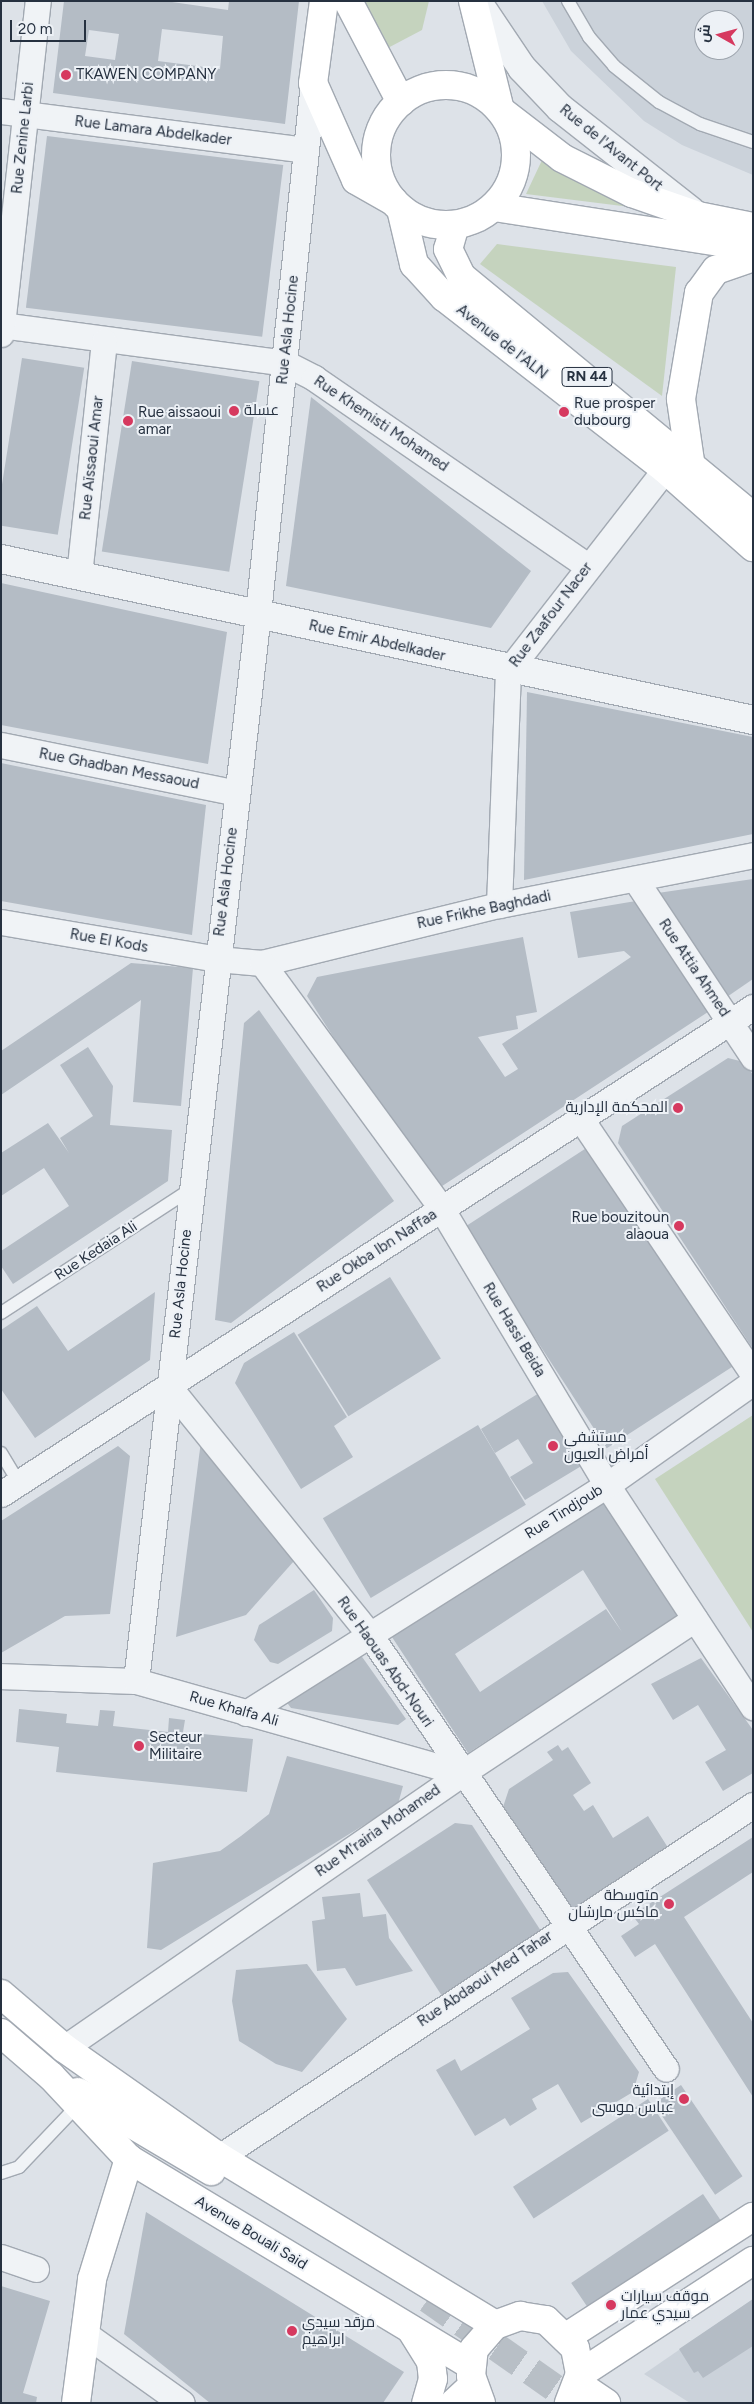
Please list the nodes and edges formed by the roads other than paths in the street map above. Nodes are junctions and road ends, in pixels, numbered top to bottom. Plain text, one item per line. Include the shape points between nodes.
1 (38, 1) edge
2 (324, 1) edge
3 (348, 1) edge
4 (475, 1) edge
5 (568, 1) edge
6 (313, 83) junction
7 (401, 102) junction
8 (500, 110) junction
9 (13, 113) edge
10 (753, 142) edge
11 (305, 150) junction
12 (356, 180) junction
13 (397, 205) junction
14 (494, 207) junction
15 (698, 216) junction
16 (455, 225) junction
17 (753, 227) edge
18 (753, 247) edge
19 (753, 257) edge
20 (414, 264) junction
21 (2, 328) edge
22 (104, 341) junction
23 (285, 363) junction
24 (678, 465) junction
25 (753, 517) edge
26 (753, 548) edge
27 (1, 559) edge
28 (588, 566) junction
29 (79, 575) junction
30 (258, 614) junction
31 (508, 671) junction
32 (753, 720) edge
33 (1, 745) edge
34 (236, 793) junction
35 (753, 855) edge
36 (635, 880) junction
37 (499, 905) junction
38 (1, 922) edge
39 (217, 959) junction
40 (262, 962) junction
41 (753, 1007) edge
42 (731, 1023) junction
43 (753, 1057) edge
44 (581, 1119) junction
45 (191, 1189) junction
46 (441, 1208) junction
47 (1, 1313) edge
48 (753, 1374) edge
49 (753, 1382) edge
50 (170, 1388) junction
51 (1, 1453) edge
52 (607, 1485) junction
53 (10, 1489) edge
54 (695, 1619) junction
55 (370, 1635) junction
56 (1, 1676) edge
57 (136, 1681) junction
58 (753, 1706) edge
59 (246, 1713) junction
60 (462, 1773) junction
61 (753, 1805) edge
62 (567, 1924) junction
63 (1, 1994) edge
64 (1, 2033) edge
65 (64, 2048) junction
66 (666, 2069) dead end
67 (51, 2076) junction
68 (78, 2105) junction
69 (129, 2159) junction
70 (208, 2160) junction
71 (1, 2173) edge
72 (753, 2217) edge
73 (316, 2229) dead end
74 (1, 2257) edge
75 (753, 2261) edge
76 (36, 2269) dead end
77 (494, 2325) junction
78 (410, 2328) junction
79 (88, 2336) junction
80 (568, 2336) junction
81 (576, 2387) edge
82 (470, 2389) edge
83 (76, 2403) edge
84 (182, 2403) edge
85 (426, 2403) edge
86 (606, 2403) edge

1 - 9 street, Rue Zenine Larbi
2 - 6 main road, Rue Asla Hocine
3 - 7 main road
4 - 8 main road
4 - 15 street, Rue de l'Avant Port via 522,68 560,108
5 - 10 lane via 589,37 614,66 659,102 700,124
6 - 11 street, Rue Asla Hocine
6 - 12 main road
7 - 8 main road via 420,90 463,87 483,95
7 - 13 main road via 381,132 376,161
8 - 14 main road via 511,128 516,156 507,190
8 - 15 main road via 562,158 632,193
9 - 11 street, Rue Lamara Abdelkader
9 - 21 street, Rue Zenine Larbi
11 - 23 street, Rue Asla Hocine
12 - 13 main road
12 - 20 main road
13 - 16 main road via 436,225
13 - 20 main road, Avenue de l'ALN / RN 44
14 - 16 main road
14 - 18 main road
15 - 17 main road
16 - 24 main road, Avenue de l'ALN / RN 44 via 448,249 462,276
19 - 24 main road via 716,270 700,293 681,399
20 - 24 main road, Avenue de l'ALN / RN 44 via 444,297
21 - 22 street, Rue Khemisti Mohamed
22 - 23 street, Rue Khemisti Mohamed
22 - 29 street, Rue Aïssaoui Amar
23 - 28 street, Rue Khemisti Mohamed via 314,378
23 - 30 street, Rue Asla Hocine
24 - 25 main road, Avenue de l'ALN / RN 44
24 - 26 main road, Avenue de l'ALN / RN 44
24 - 28 street, Rue Zaafour Nacer
27 - 29 street, Rue Emir Abdelkader
28 - 31 street, Rue Zaafour Nacer
29 - 30 street, Rue Emir Abdelkader
30 - 31 street, Rue Emir Abdelkader
30 - 34 street, Rue Asla Hocine
31 - 32 street, Rue Emir Abdelkader
31 - 37 street, Rue Zaafour Nacer
33 - 34 street, Rue Ghadban Messaoud
34 - 39 street, Rue Asla Hocine
35 - 36 street, Rue Frikhe Baghdadi
36 - 37 street, Rue Frikhe Baghdadi
36 - 42 street, Rue Attia Ahmed
37 - 40 street, Rue Frikhe Baghdadi
38 - 39 street, Rue El Kods
39 - 40 street, Rue Frikhe Baghdadi
39 - 45 street, Rue Asla Hocine
40 - 46 street, Rue Hassi Beida
41 - 42 street, Rue Okba Ibn Naffaa
42 - 43 street, Rue Attia Ahmed
42 - 44 street, Rue Okba Ibn Naffaa
44 - 46 street, Rue Okba Ibn Naffaa
44 - 48 street
45 - 47 lane, Rue Kedaia Ali
45 - 50 street, Rue Asla Hocine
46 - 50 street, Rue Okba Ibn Naffaa
46 - 52 street, Rue Hassi Beida
49 - 52 street, Rue Tindjoub
50 - 53 street, Rue Okba Ibn Naffaa
50 - 55 street, Rue Haouas Abd-Nouri
50 - 57 street, Rue Asla Hocine
51 - 53 lane
52 - 54 street, Rue Hassi Beida
52 - 55 street, Rue Tindjoub
54 - 58 street, Rue Hassi Beida
54 - 60 street, Rue M'rairia Mohamed
55 - 59 street, Rue Tindjoub
55 - 60 street, Rue Haouas Abd-Nouri
56 - 57 street, Rue Khalfa Ali
57 - 59 street, Rue Khalfa Ali
59 - 60 street, Rue Khalfa Ali
60 - 62 street, Rue Haouas Abd-Nouri
60 - 65 street, Rue M'rairia Mohamed
61 - 62 street, Rue Abdaoui Med Tahar
62 - 66 street, Rue Haouas Abd-Nouri
62 - 70 street, Rue Abdaoui Med Tahar
63 - 65 main road, Avenue Bouali Said
64 - 67 main road, Avenue Bouali Said
65 - 70 main road, Avenue Bouali Said
67 - 68 main road, Avenue Bouali Said
67 - 70 main road, Avenue Bouali Said
68 - 69 main road, Avenue Bouali Said
68 - 71 lane via 19,2167
69 - 78 main road, Avenue Bouali Said
69 - 79 main road via 92,2279
70 - 73 main road, Avenue Bouali Said
70 - 77 main road, Avenue Bouali Said
72 - 80 main road
74 - 76 street
75 - 81 main road
77 - 80 main road via 506,2319 533,2316
77 - 82 main road via 474,2349
78 - 82 main road, Avenue Bouali Said
78 - 85 main road via 431,2361 434,2379
79 - 83 main road
79 - 84 street
80 - 81 main road via 575,2348
81 - 86 main road

